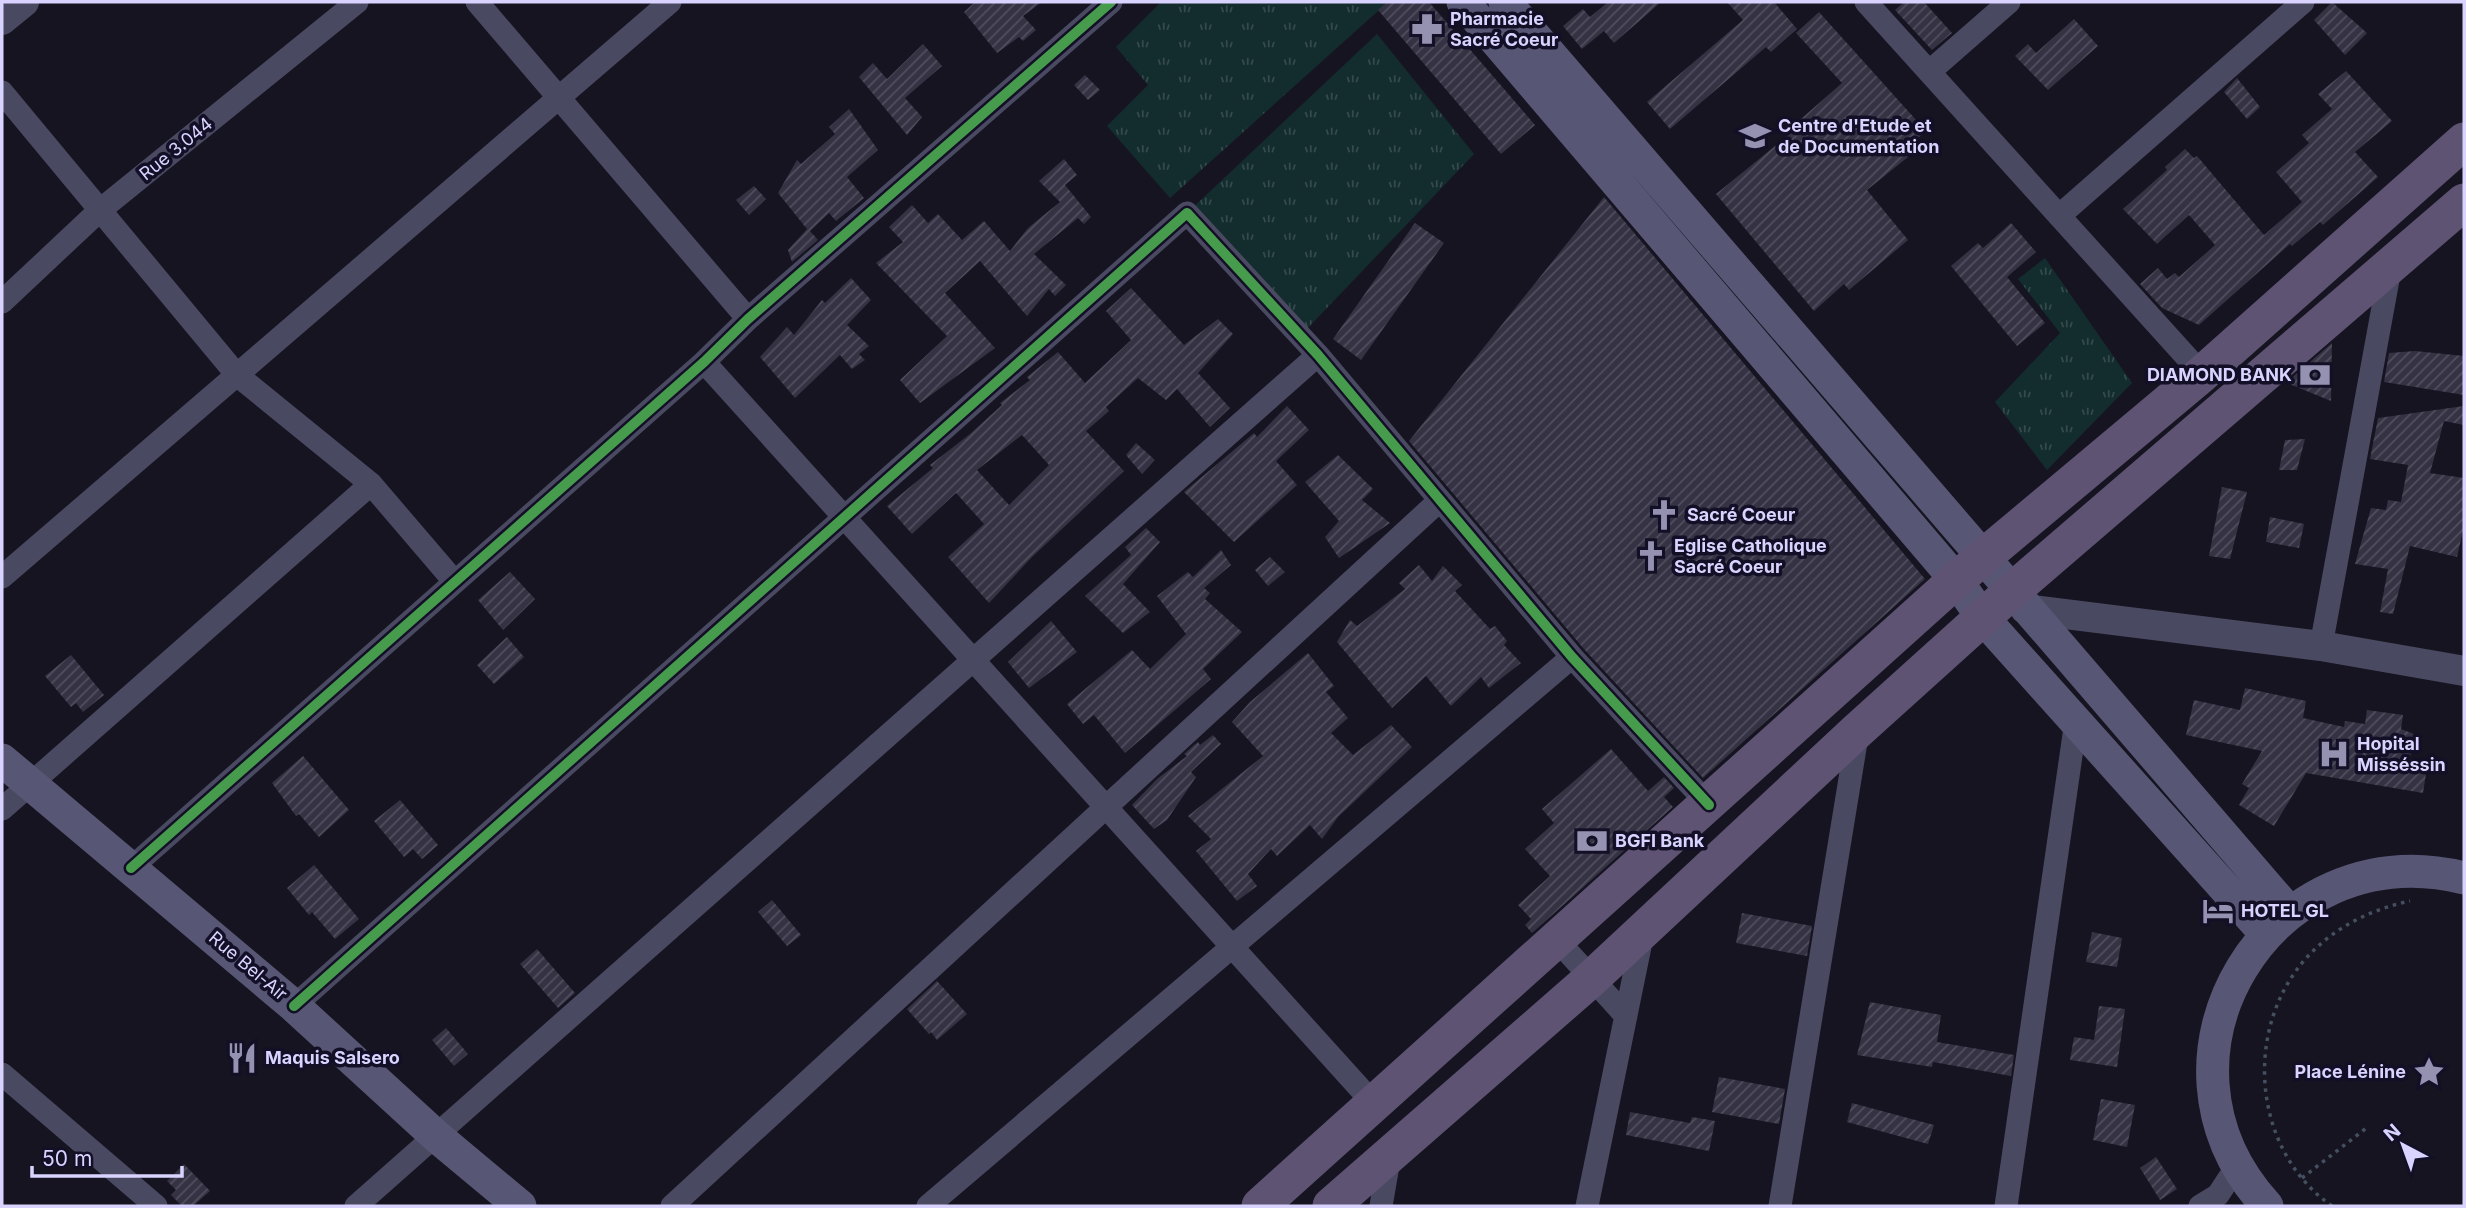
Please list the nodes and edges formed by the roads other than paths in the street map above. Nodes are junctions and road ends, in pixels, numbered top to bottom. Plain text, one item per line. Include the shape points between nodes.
1 (24, 2) edge
2 (357, 2) edge
3 (477, 2) edge
4 (670, 2) edge
5 (1111, 2) edge
6 (1463, 2) edge
7 (1505, 2) edge
8 (1866, 2) edge
9 (2009, 2) edge
10 (2303, 2) edge
11 (2, 20) edge
12 (1929, 72) junction
13 (2, 92) edge
14 (560, 99) junction
15 (2464, 141) edge
16 (2464, 202) edge
17 (99, 211) junction
18 (2059, 216) junction
19 (2390, 269) junction
20 (2, 302) edge
21 (748, 319) junction
22 (1318, 355) junction
23 (704, 362) junction
24 (2202, 373) junction
25 (237, 375) junction
26 (371, 484) junction
27 (1439, 501) junction
28 (844, 517) junction
29 (1970, 569) junction
30 (2, 577) edge
31 (454, 581) junction
32 (2018, 601) junction
33 (1983, 618) junction
34 (2321, 646) junction
35 (1572, 657) junction
36 (973, 659) junction
37 (2464, 671) edge
38 (2076, 721) junction
39 (1857, 730) junction
40 (2, 760) edge
41 (31, 784) junction
42 (1709, 805) junction
43 (1105, 806) junction
44 (2, 808) edge
45 (131, 868) junction
46 (2464, 878) edge
47 (2278, 924) junction
48 (1644, 929) junction
49 (1557, 940) junction
50 (1231, 945) junction
51 (1591, 979) junction
52 (294, 1006) junction
53 (1626, 1016) junction
54 (2, 1074) edge
55 (1376, 1105) junction
56 (436, 1136) junction
57 (1390, 1154) junction
58 (2237, 1166) junction
59 (2211, 1203) edge
60 (156, 1206) edge
61 (356, 1206) edge
62 (520, 1206) edge
63 (672, 1206) edge
64 (928, 1206) edge
65 (1259, 1206) edge
66 (1331, 1206) edge
67 (1381, 1206) edge
68 (1587, 1206) edge
69 (1780, 1206) edge
70 (2006, 1206) edge
71 (2267, 1206) edge

1 - 11 street
2 - 17 street, Rue 3.044
3 - 14 street
4 - 14 street
5 - 21 street
6 - 29 main road
7 - 29 main road
8 - 12 street
9 - 12 street
10 - 18 street
12 - 18 street
13 - 17 street
14 - 21 street
14 - 25 street
15 - 24 main road
16 - 19 main road
17 - 20 street, Rue 3.044
17 - 25 street
18 - 24 street
19 - 32 main road
19 - 34 street
21 - 23 street
22 - 27 street
22 - 28 street via 1186,213
22 - 36 street
23 - 28 street
23 - 31 street
24 - 29 main road
25 - 26 street
25 - 30 street
26 - 31 street
26 - 41 street
27 - 35 street
27 - 43 street
28 - 36 street
28 - 52 street
29 - 32 main road
29 - 33 main road
29 - 42 main road
31 - 45 street
32 - 33 main road
32 - 34 street
32 - 47 main road
33 - 38 main road
33 - 39 main road
34 - 37 street
35 - 42 street
35 - 50 street
36 - 43 street
36 - 56 street
38 - 47 main road
38 - 70 street
39 - 48 main road
39 - 69 street
40 - 41 main road, Rue Bel-Air
41 - 44 street
41 - 45 main road, Rue Bel-Air
42 - 49 main road
43 - 50 street
43 - 63 street
45 - 52 main road, Rue Bel-Air
46 - 47 main road via 2420,871 2372,875 2327,890
47 - 58 main road via 2230,988 2214,1048 2216,1109
48 - 51 main road
48 - 53 street
49 - 51 street
49 - 55 main road
50 - 55 street
50 - 64 street
51 - 53 street
51 - 57 main road
52 - 56 main road, Rue Bel-Air
53 - 68 street
54 - 60 street
55 - 65 main road
56 - 61 street
56 - 62 main road, Rue Bel-Air
57 - 66 main road
57 - 67 street
58 - 59 street
58 - 71 main road

